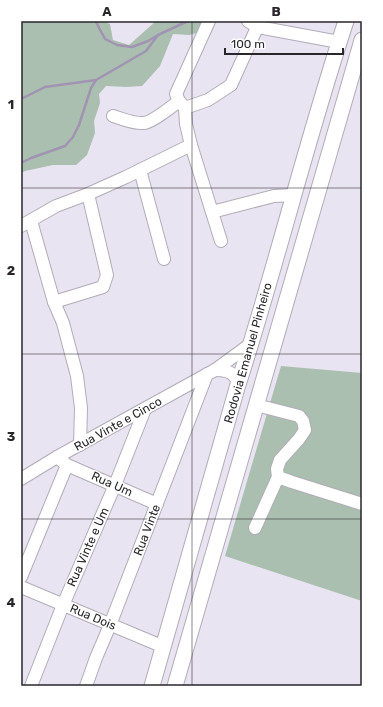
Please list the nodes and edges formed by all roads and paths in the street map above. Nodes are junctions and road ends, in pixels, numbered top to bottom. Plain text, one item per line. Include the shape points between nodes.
1 (209, 21) edge
2 (346, 21) edge
3 (255, 23) edge
4 (362, 40) edge
5 (339, 42) junction
6 (182, 105) junction
7 (113, 116) dead end
8 (191, 145) junction
9 (140, 170) junction
10 (88, 194) junction
11 (293, 195) junction
12 (212, 212) junction
13 (26, 224) edge
14 (221, 241) dead end
15 (164, 259) dead end
16 (54, 302) junction
17 (252, 343) junction
18 (211, 372) junction
19 (238, 388) junction
20 (256, 405) junction
21 (145, 409) junction
22 (80, 445) junction
23 (57, 457) junction
24 (67, 465) junction
25 (278, 476) junction
26 (21, 479) edge
27 (115, 485) junction
28 (157, 504) junction
29 (362, 504) edge
30 (256, 528) dead end
31 (21, 577) edge
32 (21, 587) edge
33 (63, 605) junction
34 (110, 624) junction
35 (164, 647) junction
36 (31, 686) edge
37 (86, 686) edge
38 (152, 686) edge
39 (175, 686) edge

1 - 6 street via 176,94
2 - 5 main road, Rodovia Emanuel Pinheiro
3 - 5 street
3 - 6 street via 231,85 208,100
4 - 20 main road, Rodovia Emanuel Pinheiro
5 - 11 main road, Rodovia Emanuel Pinheiro
6 - 7 street via 146,123 136,123
6 - 8 street
8 - 9 street
8 - 12 street
9 - 10 street
9 - 15 street
10 - 13 street via 56,206
10 - 16 street via 107,275 103,287
11 - 12 street via 274,196
11 - 17 main road, Rodovia Emanuel Pinheiro
12 - 14 street
13 - 16 street
16 - 22 street via 63,323 77,376 81,408
17 - 18 street, Rua Vinte e Cinco
17 - 19 main road, Rodovia Emanuel Pinheiro
18 - 19 street via 223,370 230,373 236,378
18 - 21 street, Rua Vinte e Cinco
18 - 28 street, Rua Vinte
19 - 35 main road, Rodovia Emanuel Pinheiro
20 - 25 street via 299,416 303,421 304,430 299,439 280,460
20 - 39 main road, Rodovia Emanuel Pinheiro
21 - 22 street, Rua Vinte e Cinco
21 - 27 street, Rua Vinte e Um
22 - 23 street, Rua Vinte e Cinco
23 - 24 street, Rua Um
23 - 26 street, Rua Vinte e Cinco
24 - 27 street, Rua Um
24 - 31 street
25 - 29 street
25 - 30 street
27 - 28 street, Rua Um
27 - 33 street, Rua Vinte e Um
28 - 34 street, Rua Vinte
32 - 33 street, Rua Dois
33 - 34 street, Rua Dois
33 - 36 street, Rua Vinte e Um
34 - 35 street, Rua Dois
34 - 37 street, Rua Vinte
35 - 38 main road, Rodovia Emanuel Pinheiro

